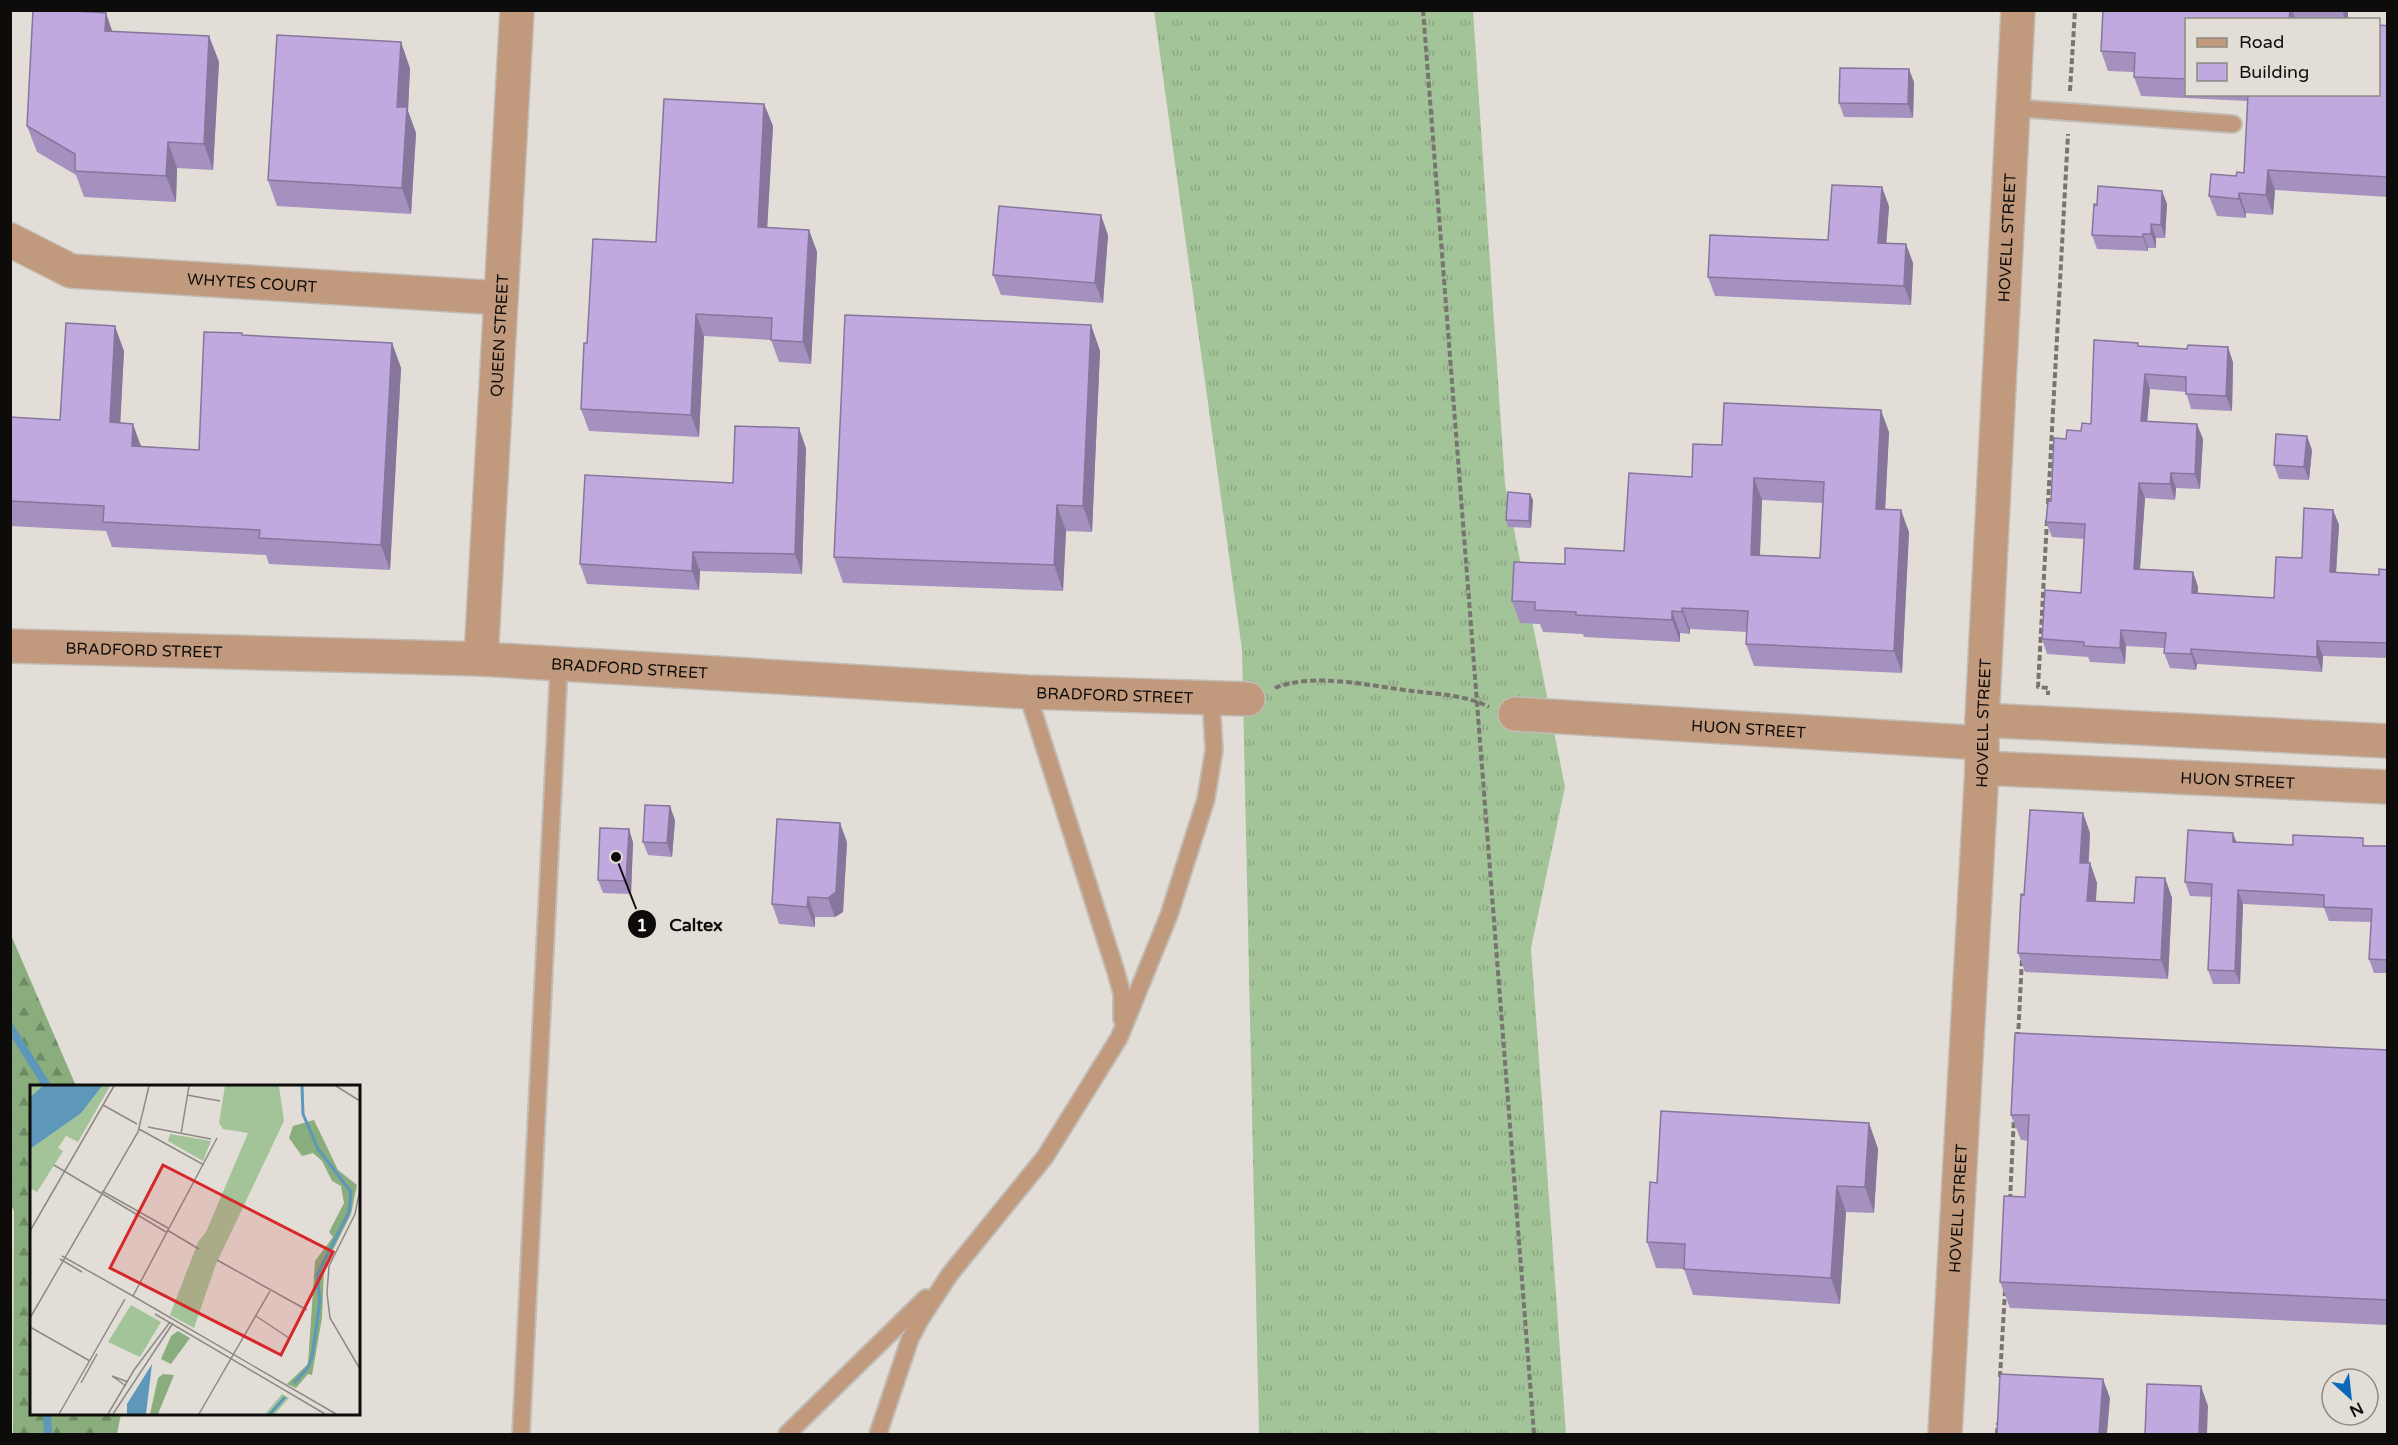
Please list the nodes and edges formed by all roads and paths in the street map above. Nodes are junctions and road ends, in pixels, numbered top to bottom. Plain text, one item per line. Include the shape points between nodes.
1 (517, 10) edge
2 (1423, 10) edge
3 (2018, 10) edge
4 (2015, 108) junction
5 (2234, 124) dead end
6 (10, 240) edge
7 (501, 298) junction
8 (10, 646) edge
9 (482, 659) junction
10 (559, 665) junction
11 (1027, 692) junction
12 (1211, 698) junction
13 (1248, 699) joint
14 (1478, 701) junction
15 (1515, 714) dead end
16 (2187, 730) junction
17 (2263, 734) junction
18 (2388, 741) edge
19 (1982, 744) junction
20 (2187, 777) junction
21 (2262, 781) junction
22 (2388, 788) edge
23 (1119, 1038) junction
24 (950, 1274) junction
25 (521, 1434) edge
26 (787, 1434) edge
27 (878, 1434) edge
28 (1534, 1434) edge
29 (1945, 1434) edge

1 - 7 street, QUEEN STREET
2 - 14 path
3 - 4 street, HOVELL STREET
4 - 5 lane
4 - 19 street, HOVELL STREET
6 - 7 street, WHYTES COURT via 71,271
7 - 9 street, QUEEN STREET
8 - 9 street, BRADFORD STREET
9 - 10 street, BRADFORD STREET
10 - 11 street, BRADFORD STREET
10 - 25 lane
11 - 12 street, BRADFORD STREET
11 - 23 lane via 1116,972 1123,1005
12 - 13 street, BRADFORD STREET
12 - 23 lane via 1215,750 1206,799 1172,906
13 - 14 path via 1282,685 1322,681
14 - 28 path
15 - 19 street, HUON STREET
16 - 17 street, HUON STREET
16 - 19 street, HUON STREET
16 - 20 street
17 - 18 street, HUON STREET
17 - 21 street
19 - 20 street, HUON STREET
19 - 29 street, HOVELL STREET
20 - 21 street, HUON STREET
21 - 22 street, HUON STREET
23 - 24 lane via 1045,1157
24 - 26 lane
24 - 27 lane via 910,1339

